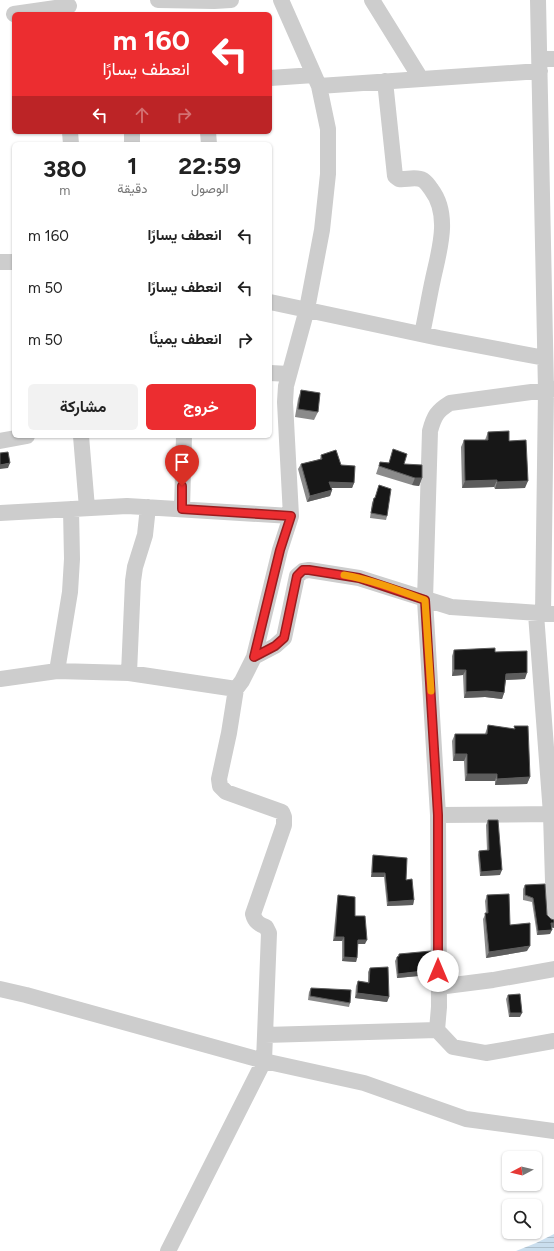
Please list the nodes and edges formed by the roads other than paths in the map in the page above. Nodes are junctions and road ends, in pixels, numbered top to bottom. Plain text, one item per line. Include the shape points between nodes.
1 (158, 0) edge
2 (231, 0) edge
3 (281, 0) edge
4 (372, 0) edge
5 (538, 0) edge
6 (69, 7) edge
7 (188, 8) edge
8 (30, 12) edge
9 (12, 14) edge
10 (0, 17) edge
11 (545, 63) edge
12 (272, 78) edge
13 (421, 79) junction
14 (317, 80) junction
15 (385, 81) junction
16 (0, 262) edge
17 (12, 262) edge
18 (272, 302) edge
19 (307, 309) junction
20 (422, 334) junction
21 (545, 358) junction
22 (272, 372) edge
23 (289, 374) junction
24 (550, 390) edge
25 (16, 438) edge
26 (81, 438) edge
27 (184, 438) edge
28 (0, 441) edge
29 (148, 507) junction
30 (79, 509) junction
31 (182, 509) junction
32 (0, 513) edge
33 (291, 516) junction
34 (425, 600) junction
35 (544, 614) edge
36 (254, 657) junction
37 (57, 671) junction
38 (129, 673) junction
39 (0, 678) edge
40 (236, 689) junction
41 (552, 814) edge
42 (438, 815) junction
43 (554, 914) edge
44 (554, 969) edge
45 (438, 987) junction
46 (0, 989) edge
47 (437, 1030) junction
48 (265, 1035) junction
49 (554, 1042) edge
50 (264, 1061) junction
51 (554, 1131) edge
52 (168, 1251) edge

1 - 7 street
2 - 7 street
3 - 14 street
4 - 13 street
5 - 11 street
6 - 8 street
9 - 10 street
11 - 13 street
11 - 21 street
12 - 14 street
13 - 15 street
14 - 15 street
14 - 19 street via 328,129 328,174 322,230
15 - 20 street via 395,176 399,179 422,179 439,204 442,219 441,241
16 - 17 street
18 - 19 street
19 - 20 street
19 - 23 street
20 - 21 street
21 - 24 street
22 - 23 street
23 - 33 street via 285,402
24 - 34 street via 450,403 440,409 434,418 430,431
24 - 35 street
25 - 28 street
26 - 30 street
27 - 31 street
29 - 30 street
29 - 31 street
29 - 38 street via 146,535 133,581
30 - 32 street
30 - 37 street via 70,592
31 - 33 street
33 - 36 street via 280,550
34 - 35 street via 451,607
34 - 36 street via 359,578 303,570 297,576 284,638
34 - 42 street
35 - 41 street
36 - 40 street
37 - 38 street
37 - 39 street
38 - 40 street
40 - 48 street via 219,779 220,786 226,792 282,812 284,817 284,825 253,914 257,923 266,927 269,933
41 - 42 street
41 - 43 street
42 - 45 street
44 - 45 street
45 - 47 street
46 - 50 street via 26,994
47 - 48 street
47 - 49 street via 453,1047 486,1053
48 - 50 street
50 - 51 street via 364,1084 466,1119
50 - 52 street

